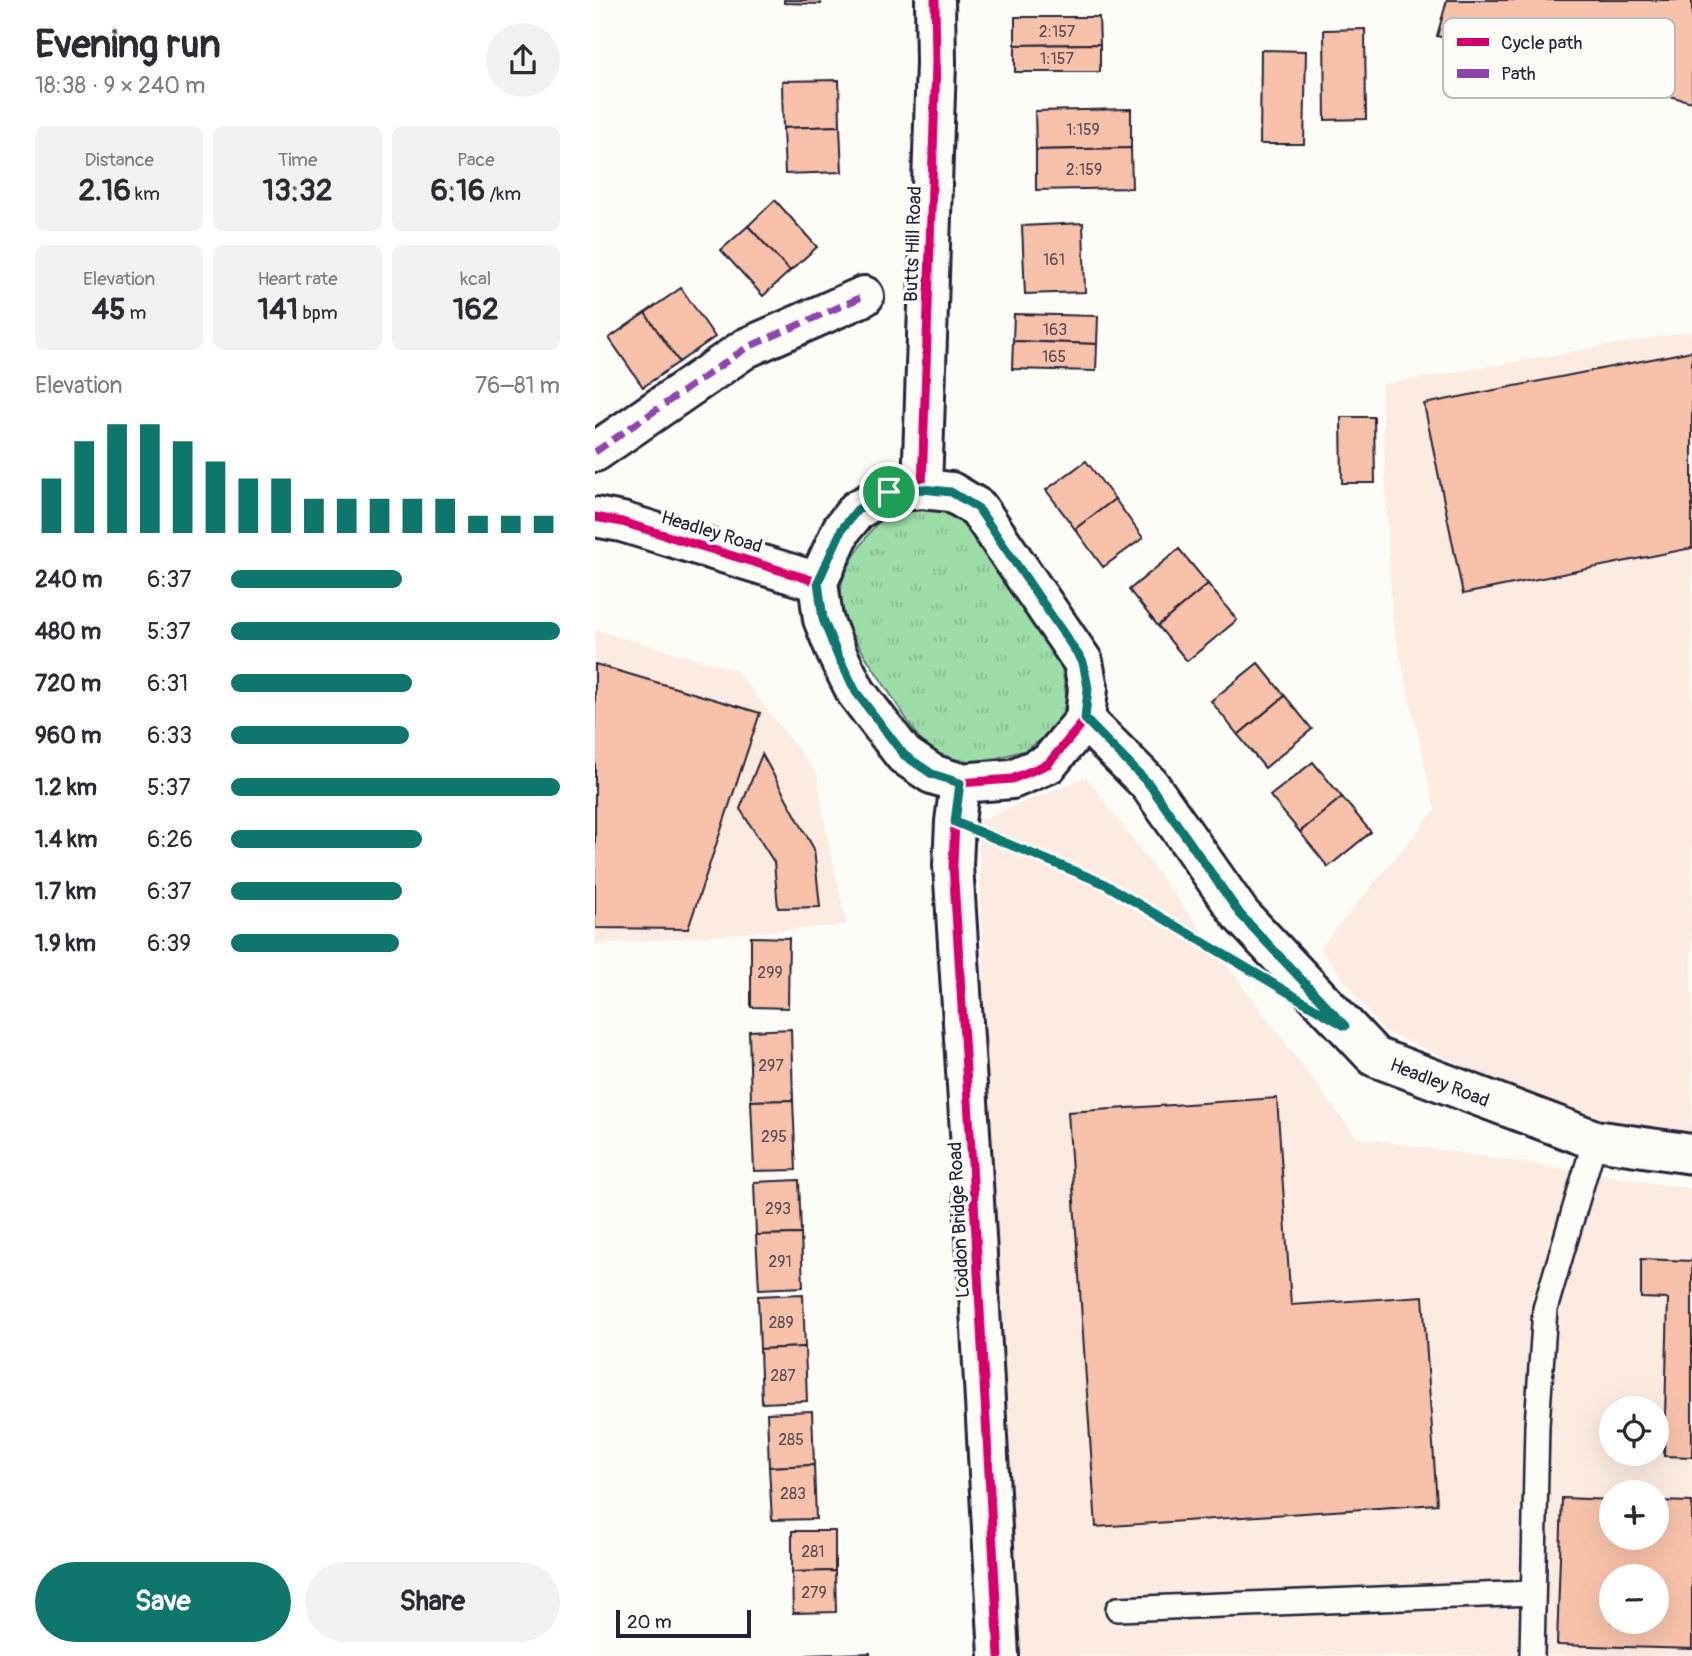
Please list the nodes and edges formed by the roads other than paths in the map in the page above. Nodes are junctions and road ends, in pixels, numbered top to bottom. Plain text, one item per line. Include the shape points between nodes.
1 (935, 0) edge
2 (864, 296) dead end
3 (595, 452) edge
4 (922, 489) junction
5 (595, 517) edge
6 (818, 582) junction
7 (1085, 719) junction
8 (960, 783) junction
9 (1594, 1140) junction
10 (1692, 1154) edge
11 (1534, 1593) junction
12 (1118, 1609) dead end
13 (999, 1656) edge
14 (1532, 1656) edge

1 - 4 street, Butts Hill Road
2 - 3 street via 746,348
4 - 6 street via 889,492 857,510 842,529
4 - 7 street via 951,492 978,508 1083,662 1088,688
5 - 6 street, Headley Road
6 - 8 street via 823,619 856,692 904,755 932,774
7 - 8 street via 1048,764 1012,779
7 - 9 street, Headley Road via 1149,784 1240,914 1375,1057
8 - 13 street, Loddon Bridge Road via 953,865
9 - 10 street, Headley Road
9 - 11 lane via 1545,1309 1537,1425
11 - 12 lane
11 - 14 lane

